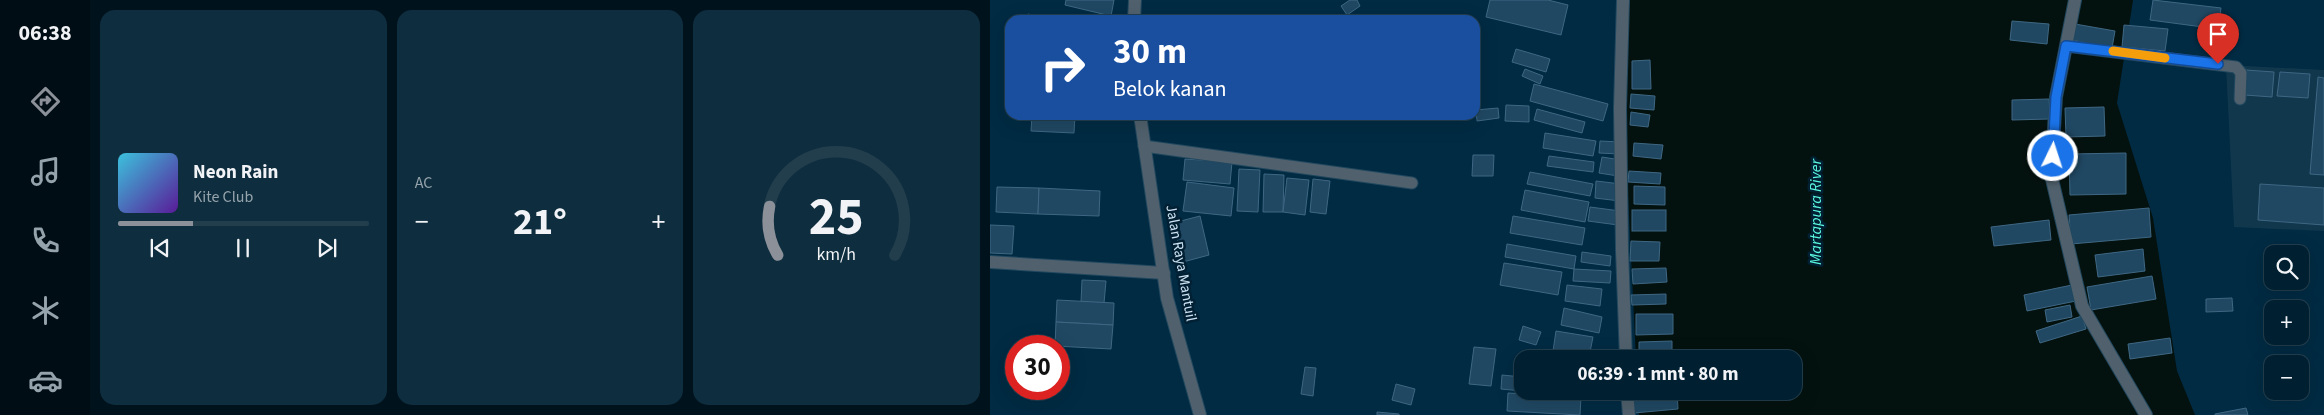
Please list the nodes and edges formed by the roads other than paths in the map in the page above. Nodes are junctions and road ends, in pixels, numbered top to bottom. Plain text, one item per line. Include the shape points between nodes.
1 (1135, 0) edge
2 (1622, 0) edge
3 (2075, 0) edge
4 (1134, 15) edge
5 (2066, 46) junction
6 (2240, 100) dead end
7 (1141, 120) edge
8 (1144, 146) junction
9 (1412, 183) dead end
10 (990, 262) edge
11 (1164, 273) junction
12 (1626, 350) edge
13 (1628, 400) edge
14 (1200, 415) edge
15 (1629, 415) edge
16 (2146, 415) edge

1 - 4 street
2 - 12 street via 1622,250
3 - 5 street
5 - 6 lane via 2236,67 2241,73
5 - 16 street via 2056,97 2052,175 2082,306
7 - 8 street, Jalan Raya Mantuil
8 - 9 lane
8 - 11 street, Jalan Raya Mantuil
10 - 11 street
11 - 14 street, Jalan Raya Mantuil via 1167,298
13 - 15 street

